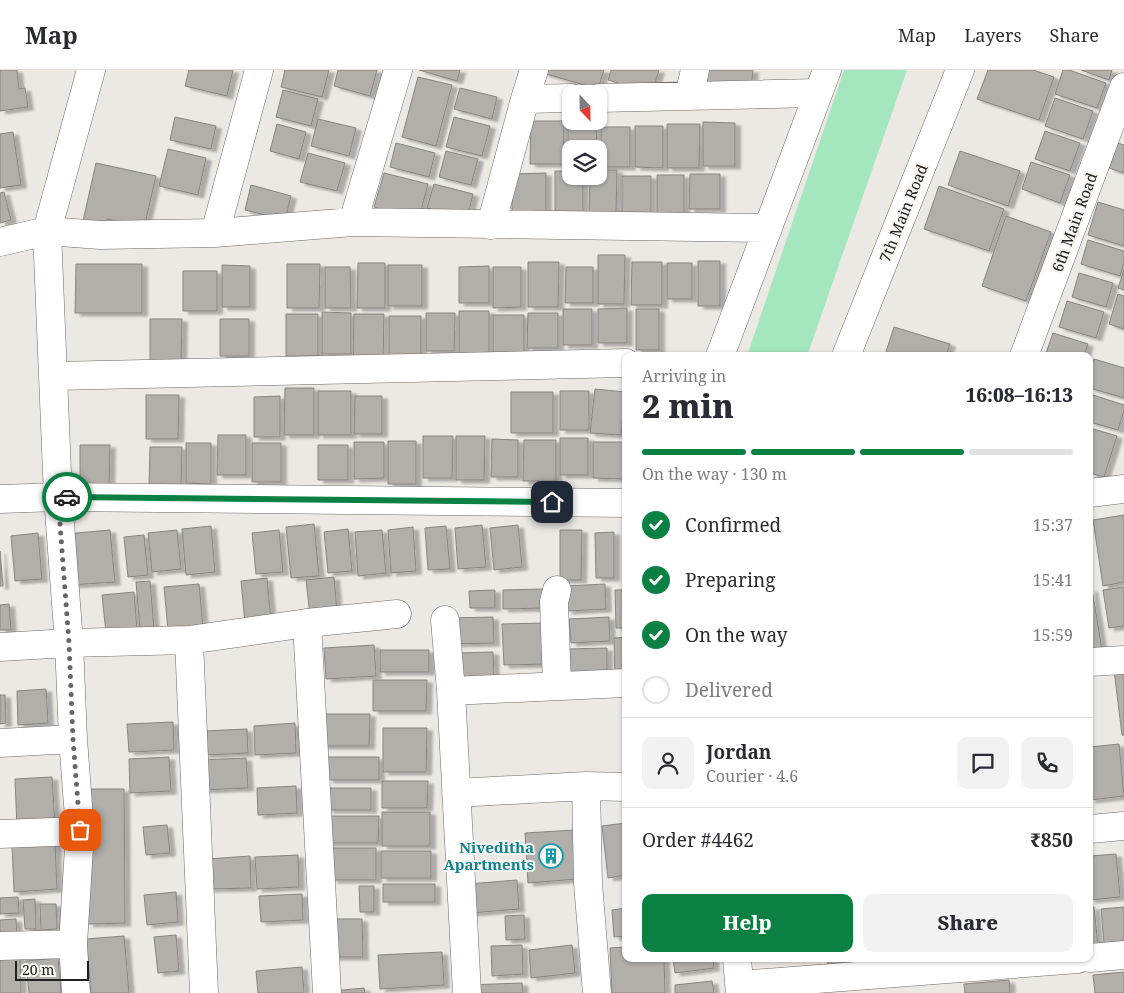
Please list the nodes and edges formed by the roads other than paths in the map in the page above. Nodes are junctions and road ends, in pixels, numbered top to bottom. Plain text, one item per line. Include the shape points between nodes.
1 (91, 70) edge
2 (259, 70) edge
3 (398, 70) edge
4 (534, 70) edge
5 (960, 70) edge
6 (823, 82) edge
7 (692, 83) edge
8 (1124, 87) edge
9 (608, 97) edge
10 (562, 98) edge
11 (525, 99) junction
12 (353, 222) junction
13 (491, 224) junction
14 (768, 228) junction
15 (46, 231) junction
16 (215, 233) junction
17 (0, 242) edge
18 (722, 352) edge
19 (848, 352) edge
20 (1025, 352) edge
21 (622, 363) edge
22 (54, 376) junction
23 (1124, 488) edge
24 (1093, 492) edge
25 (58, 497) junction
26 (0, 499) edge
27 (622, 503) edge
28 (557, 590) dead end
29 (398, 614) dead end
30 (445, 620) dead end
31 (307, 622) junction
32 (189, 640) junction
33 (69, 643) junction
34 (0, 647) edge
35 (1124, 660) edge
36 (1093, 662) edge
37 (622, 684) edge
38 (557, 686) junction
39 (451, 691) junction
40 (73, 739) junction
41 (0, 743) edge
42 (586, 786) junction
43 (622, 787) edge
44 (456, 793) junction
45 (1124, 826) edge
46 (1093, 829) edge
47 (80, 830) junction
48 (0, 834) edge
49 (73, 944) junction
50 (0, 946) edge
51 (1124, 955) edge
52 (1093, 958) edge
53 (1027, 962) edge
54 (739, 979) edge
55 (76, 993) edge
56 (204, 993) edge
57 (327, 993) edge
58 (467, 993) edge
59 (597, 993) edge

1 - 15 street
2 - 16 street
3 - 12 street
4 - 11 street
5 - 19 street, 7th Main Road
6 - 7 street
6 - 14 street
7 - 9 street
8 - 20 street, 6th Main Road
10 - 11 street
11 - 13 street
12 - 13 street
12 - 16 street
13 - 14 street
14 - 18 street
15 - 16 street via 100,235
15 - 17 street
15 - 22 street
21 - 22 street
22 - 25 street
23 - 24 street
25 - 26 street
25 - 27 street
25 - 33 street
28 - 38 street via 554,602
29 - 31 street
30 - 39 street
31 - 32 street
31 - 57 street
32 - 33 street
32 - 56 street
33 - 34 street
33 - 40 street
35 - 36 street
37 - 38 street
38 - 39 street
39 - 44 street
40 - 41 street
40 - 47 street
42 - 43 street
42 - 44 street
42 - 59 street via 588,883
44 - 58 street
45 - 46 street
47 - 48 street
47 - 49 street
49 - 50 street
49 - 55 street
51 - 52 street
53 - 54 street

